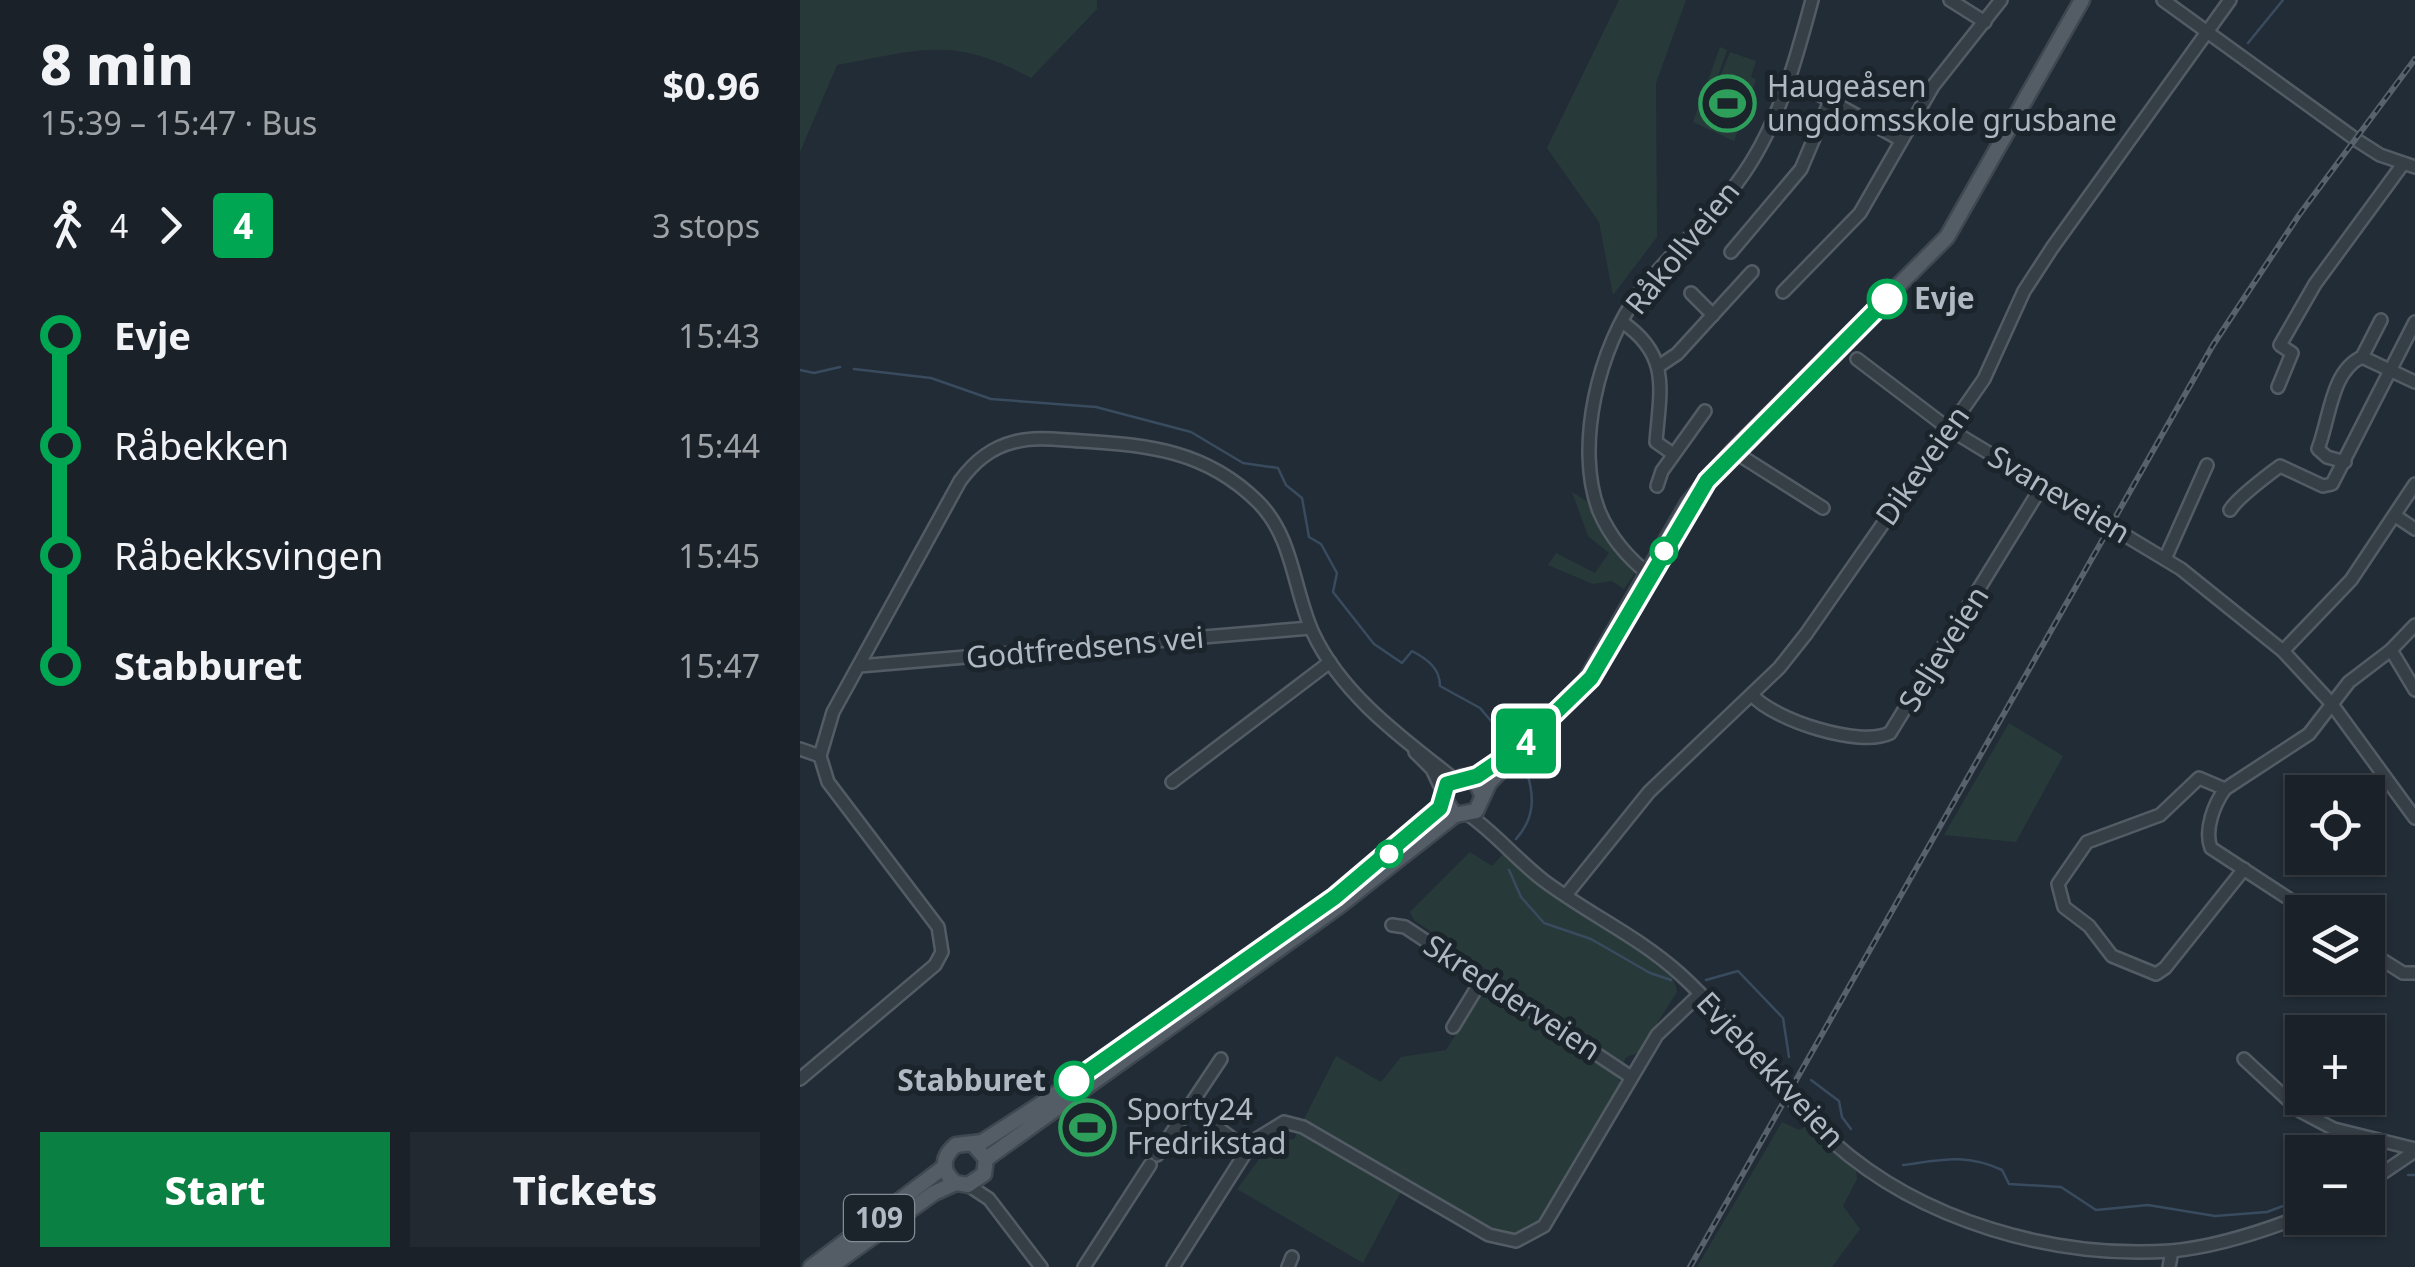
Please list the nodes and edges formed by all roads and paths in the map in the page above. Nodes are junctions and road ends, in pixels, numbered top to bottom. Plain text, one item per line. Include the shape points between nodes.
1 (1812, 0) edge
2 (1950, 0) edge
3 (2001, 0) edge
4 (2082, 0) edge
5 (2163, 0) edge
6 (2230, 0) edge
7 (1985, 22) junction
8 (2209, 31) junction
9 (1786, 83) junction
10 (1829, 104) junction
11 (1901, 140) junction
12 (2409, 166) edge
13 (1731, 252) dead end
14 (1752, 272) dead end
15 (1783, 292) dead end
16 (1691, 293) dead end
17 (1713, 315) junction
18 (2380, 320) dead end
19 (1622, 322) junction
20 (2415, 322) edge
21 (2362, 358) junction
22 (1857, 359) dead end
23 (1659, 366) junction
24 (2392, 370) junction
25 (2415, 382) edge
26 (2278, 387) dead end
27 (1705, 411) dead end
28 (1949, 429) junction
29 (1733, 451) junction
30 (1673, 454) junction
31 (2345, 462) junction
32 (2207, 465) dead end
33 (2415, 484) edge
34 (1656, 486) dead end
35 (2042, 486) junction
36 (1823, 508) dead end
37 (2230, 510) dead end
38 (2397, 517) junction
39 (2415, 529) edge
40 (2165, 559) junction
41 (1651, 570) junction
42 (2415, 625) edge
43 (1310, 628) junction
44 (2391, 650) junction
45 (2283, 651) junction
46 (2415, 660) edge
47 (1330, 662) junction
48 (860, 666) junction
49 (2404, 668) junction
50 (2415, 690) edge
51 (1752, 696) junction
52 (2331, 704) junction
53 (1410, 744) junction
54 (1521, 746) junction
55 (800, 749) edge
56 (820, 756) junction
57 (1462, 778) junction
58 (1172, 782) dead end
59 (2225, 789) junction
60 (1443, 797) junction
61 (1472, 808) junction
62 (2415, 818) edge
63 (2244, 870) junction
64 (1566, 895) junction
65 (2285, 896) edge
66 (1392, 925) dead end
67 (2385, 961) edge
68 (2415, 973) edge
69 (1481, 980) junction
70 (1700, 994) junction
71 (1453, 1027) dead end
72 (1220, 1059) dead end
73 (2244, 1059) dead end
74 (1631, 1076) junction
75 (800, 1079) edge
76 (1188, 1106) junction
77 (973, 1144) junction
78 (1248, 1150) junction
79 (2415, 1150) edge
80 (985, 1166) junction
81 (944, 1168) junction
82 (2385, 1171) edge
83 (962, 1184) junction
84 (989, 1200) junction
85 (2285, 1222) edge
86 (2172, 1250) junction
87 (812, 1267) edge
88 (830, 1267) edge
89 (1041, 1267) edge
90 (1084, 1267) edge
91 (1173, 1267) edge
92 (2169, 1267) edge

1 - 9 street, Råkollveien
2 - 7 street
3 - 7 street
4 - 29 main road, 109 via 1947,236
5 - 8 street
6 - 8 street, Dikeveien
7 - 11 street via 1933,86
8 - 12 street via 2352,137
8 - 28 street, Dikeveien via 2024,291 1997,354
9 - 10 street
9 - 19 street, Råkollveien via 1746,170 1638,294
10 - 11 street
10 - 13 street via 1801,169
11 - 15 street via 1860,213
12 - 26 street via 2300,308 2280,345 2292,352
14 - 17 street
16 - 17 street
17 - 23 street
18 - 21 street
19 - 23 street via 1652,348
19 - 41 street, Råkollveien via 1596,398 1590,462 1599,510 1630,555
20 - 24 street
21 - 24 street
21 - 31 street via 2338,375 2318,449
22 - 28 street, Svaneveien
23 - 30 street via 1656,442
24 - 25 street
24 - 31 street
27 - 30 street
28 - 35 street, Svaneveien
28 - 51 street, Dikeveien via 1806,634
29 - 36 street
29 - 41 main road, 109 via 1693,500
30 - 34 street
31 - 37 street via 2324,486 2276,467
32 - 40 street, Svaneveien
33 - 38 street
35 - 40 street, Svaneveien
35 - 51 street, Seljeveien via 1890,733 1864,739 1822,728 1773,712
38 - 39 street
38 - 45 street via 2351,580
40 - 45 street, Svaneveien
41 - 54 main road, 109 via 1608,653
42 - 44 street
43 - 47 street
43 - 48 street, Godtfredsens vei
43 - 48 street via 1275,525 1230,481 1160,446 1036,438 991,451 960,481
44 - 49 street
44 - 52 street via 2356,674
45 - 52 street, Svaneveien
46 - 49 street
47 - 53 street
47 - 58 street
48 - 56 street via 833,712
49 - 50 street
51 - 64 street, Dikeveien via 1649,792
52 - 59 street via 2309,734
52 - 62 street, Svaneveien
53 - 57 street
53 - 60 street via 1432,769
54 - 57 main road, 109
54 - 61 main road, 109
55 - 56 street
56 - 75 street via 828,782 938,926 944,945 935,964
57 - 60 main road, 109
57 - 61 main road
59 - 63 street via 2208,844
59 - 63 street via 2199,778 2160,815 2087,842 2057,890 2112,956 2156,974
60 - 61 main road
60 - 77 main road, 109 via 1335,897 1008,1128
61 - 64 street, Evjebekkveien via 1500,842
61 - 80 main road, 109
63 - 65 street
64 - 70 street, Evjebekkveien via 1634,936
66 - 69 street, Skredderveien
67 - 68 street
69 - 71 street
69 - 74 street, Skredderveien
70 - 74 street via 1667,1021
70 - 86 street, Evjebekkveien via 1784,1093 1836,1144 1895,1186 1976,1225 2069,1246
72 - 76 street
73 - 79 street via 2300,1110 2334,1130
74 - 78 street via 1554,1214 1535,1234 1516,1241 1490,1236 1294,1124 1269,1128
76 - 78 street
76 - 90 street
77 - 80 main road
77 - 81 main road, 109 via 949,1150
78 - 91 street
79 - 82 street
80 - 83 main road, 109
80 - 84 street
81 - 83 main road, 109
81 - 87 main road, 109
83 - 84 street
83 - 88 main road, 109 via 934,1193
84 - 89 street
85 - 86 street, Evjebekkveien
86 - 92 street

